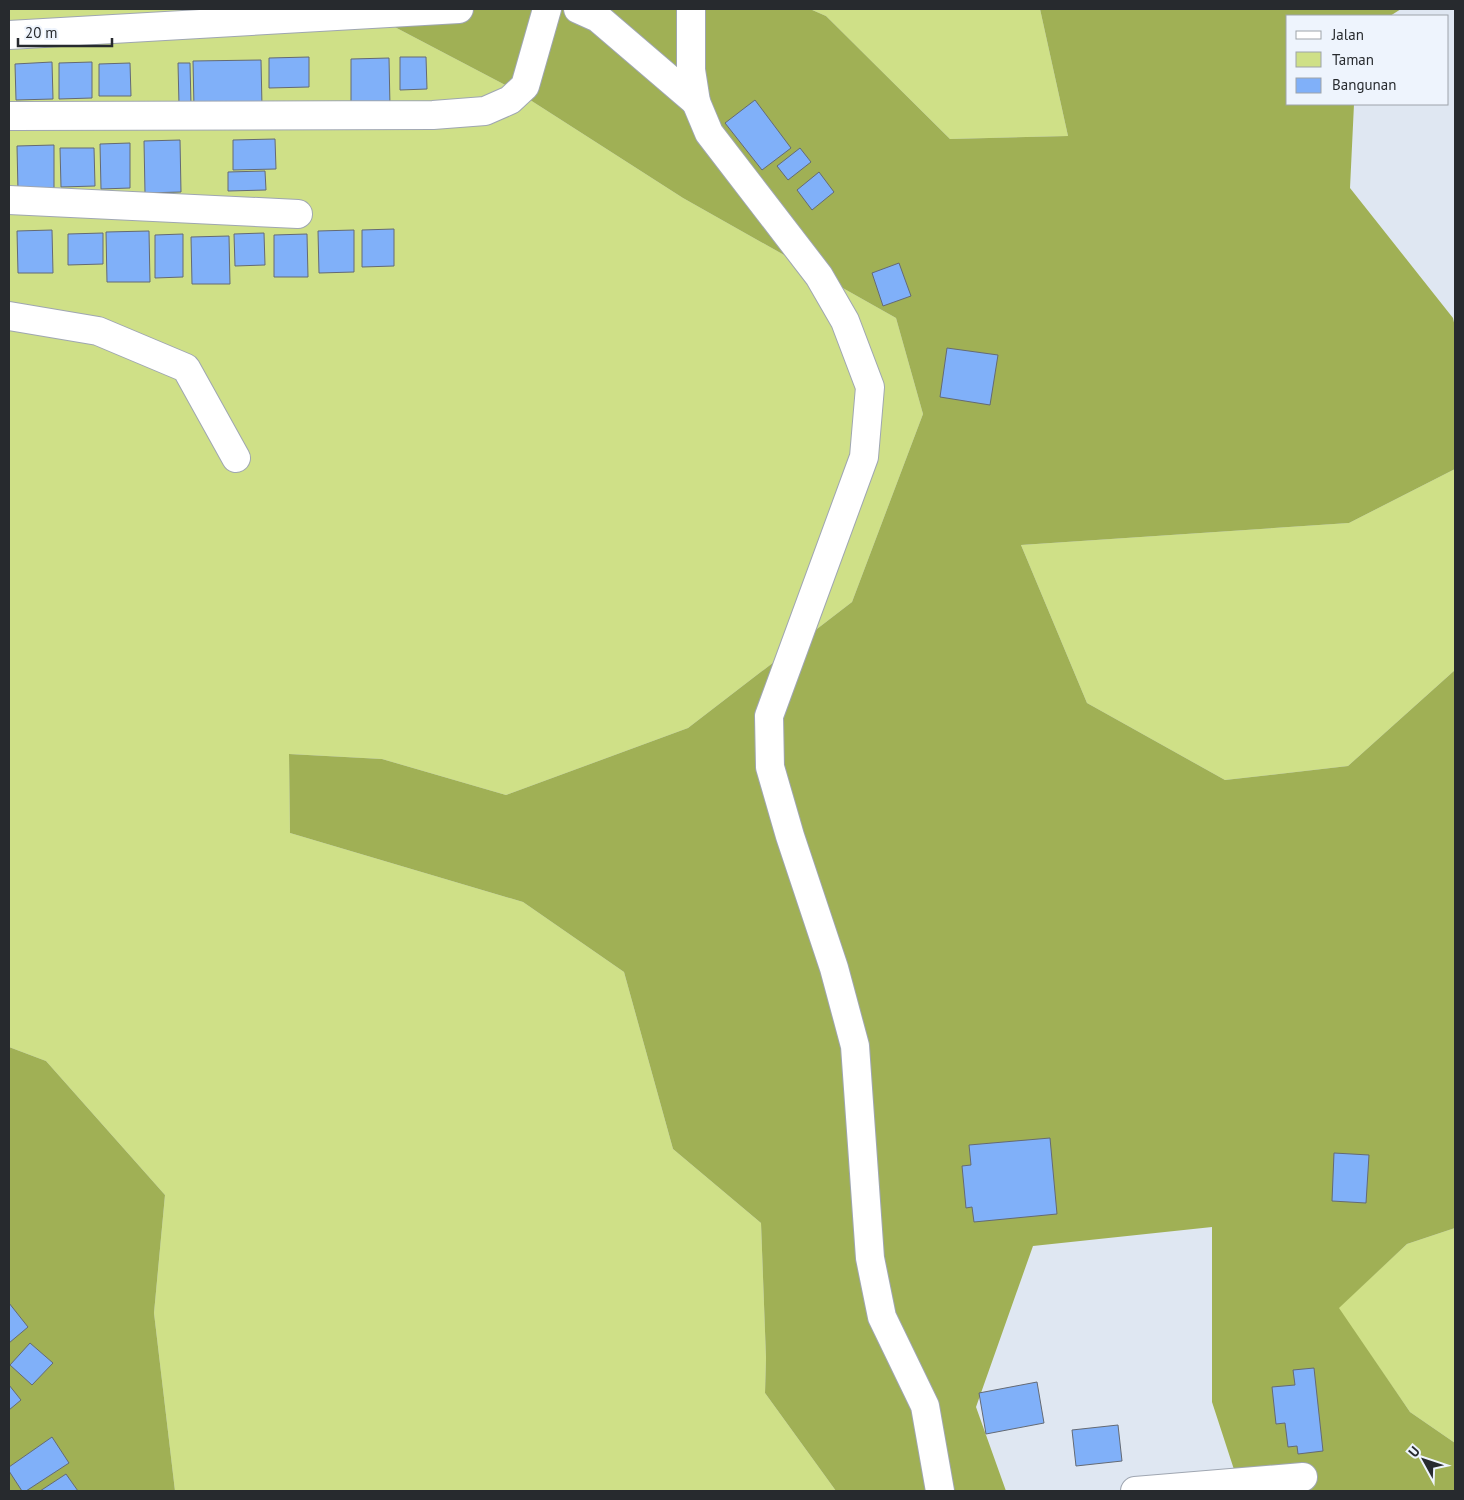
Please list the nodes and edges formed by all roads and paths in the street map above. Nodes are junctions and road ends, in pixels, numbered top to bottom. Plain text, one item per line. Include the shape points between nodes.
1 (459, 9) edge
2 (547, 9) edge
3 (578, 9) edge
4 (692, 9) edge
5 (9, 35) edge
6 (696, 102) junction
7 (9, 116) edge
8 (9, 200) edge
9 (298, 214) dead end
10 (9, 316) edge
11 (236, 458) dead end
12 (1303, 1477) dead end
13 (940, 1491) edge
14 (1135, 1491) edge

1 - 5 street
2 - 7 street via 525,86 510,100 485,111 432,116
3 - 6 street via 598,18
4 - 6 street via 691,70
6 - 13 street via 709,133 819,276 845,321 870,386 864,457 769,716 770,767 834,968 855,1046 870,1258 882,1317 925,1406
8 - 9 street
10 - 11 street via 98,331 186,368
12 - 14 street

